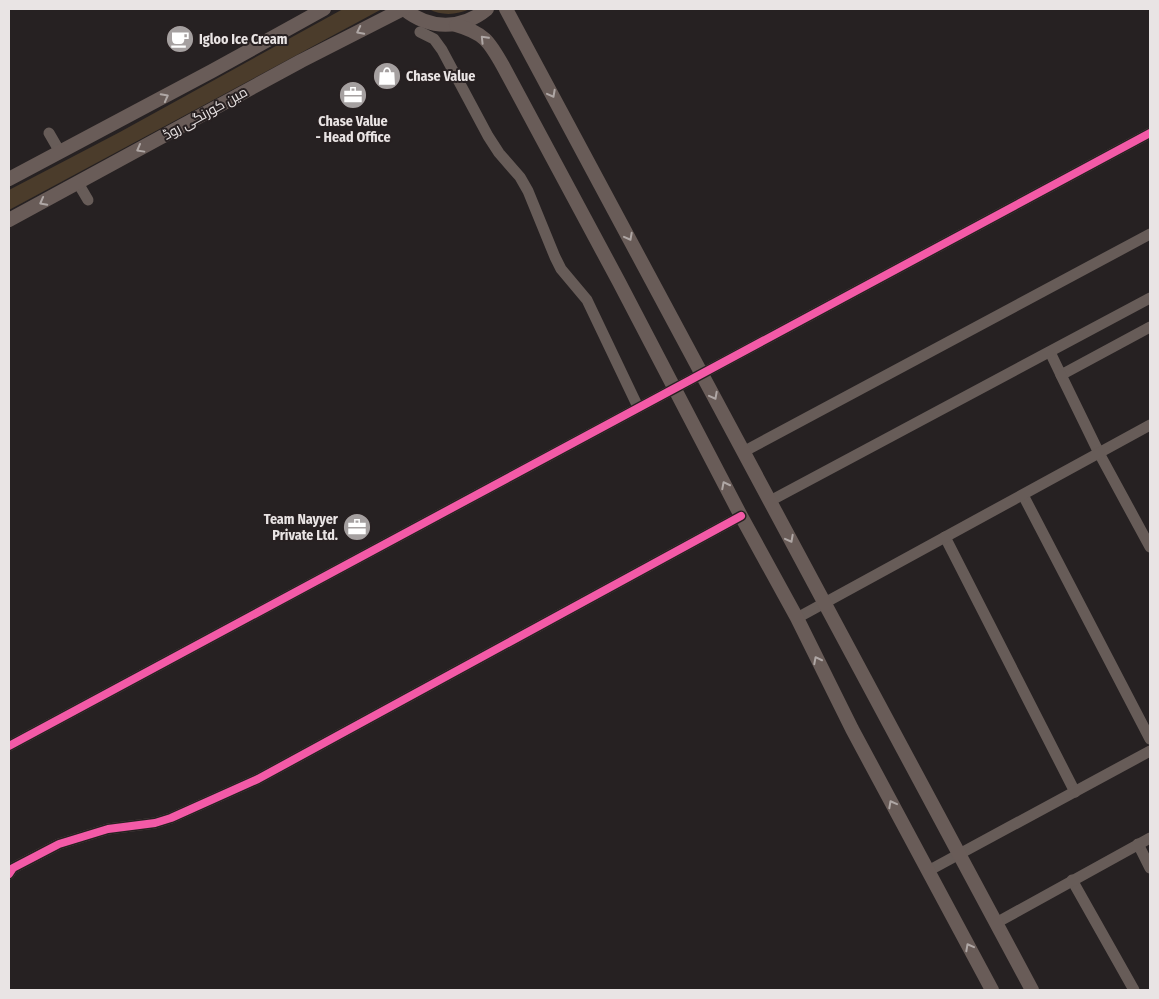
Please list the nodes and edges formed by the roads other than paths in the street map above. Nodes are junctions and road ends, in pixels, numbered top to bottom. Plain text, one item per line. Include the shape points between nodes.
1 (324, 9) edge
2 (404, 9) edge
3 (487, 9) edge
4 (506, 9) edge
5 (456, 24) junction
6 (49, 133) dead end
7 (1150, 133) edge
8 (60, 152) junction
9 (9, 179) edge
10 (78, 183) junction
11 (88, 200) dead end
12 (9, 220) edge
13 (1150, 234) edge
14 (1150, 298) edge
15 (1150, 327) edge
16 (1050, 352) junction
17 (702, 374) junction
18 (1061, 375) junction
19 (674, 387) junction
20 (638, 407) junction
21 (1150, 425) edge
22 (743, 452) junction
23 (1099, 453) junction
24 (1023, 495) junction
25 (770, 502) junction
26 (741, 516) junction
27 (946, 537) junction
28 (1150, 546) edge
29 (825, 603) junction
30 (797, 618) junction
31 (1150, 739) edge
32 (9, 746) edge
33 (1150, 751) edge
34 (1075, 792) junction
35 (1150, 838) edge
36 (1138, 844) junction
37 (959, 854) junction
38 (1150, 868) edge
39 (928, 871) junction
40 (9, 874) edge
41 (1072, 880) junction
42 (996, 923) junction
43 (992, 990) edge
44 (1032, 990) edge
45 (1134, 990) edge

8 -> 1 main road
2 - 5 main road via 424,22 446,26
2 -> 10 main road, مین کورنگی روڈ via 301,61
3 - 5 main road via 469,21
4 -> 17 main road
19 -> 5 main road via 495,51 474,30
5 - 20 street via 420,32 434,39 442,50 488,136 520,177 561,269 587,300
6 - 8 street
7 - 17 street
8 - 9 main road
10 - 11 street
10 -> 12 main road, مین کورنگی روڈ
13 - 22 street
14 - 16 street
15 - 18 street
16 - 18 street
16 - 25 street
17 - 19 street
17 -> 22 main road
18 - 23 street
19 - 20 street
26 -> 19 main road
20 - 32 street
21 - 23 street
22 - 25 main road
23 - 24 street
23 - 28 street
24 - 27 street
24 - 31 street
25 -> 29 main road
26 - 30 main road
26 - 40 street via 258,779 171,818 108,829 59,844 13,868
27 - 29 street
27 - 34 street
29 - 30 street
29 - 37 main road
39 -> 30 main road
33 - 34 street
34 - 37 street
35 - 36 street
36 - 38 street
36 - 41 street
37 - 39 street
37 - 42 main road
43 -> 39 main road
41 - 42 street
41 - 45 street
42 - 44 main road

